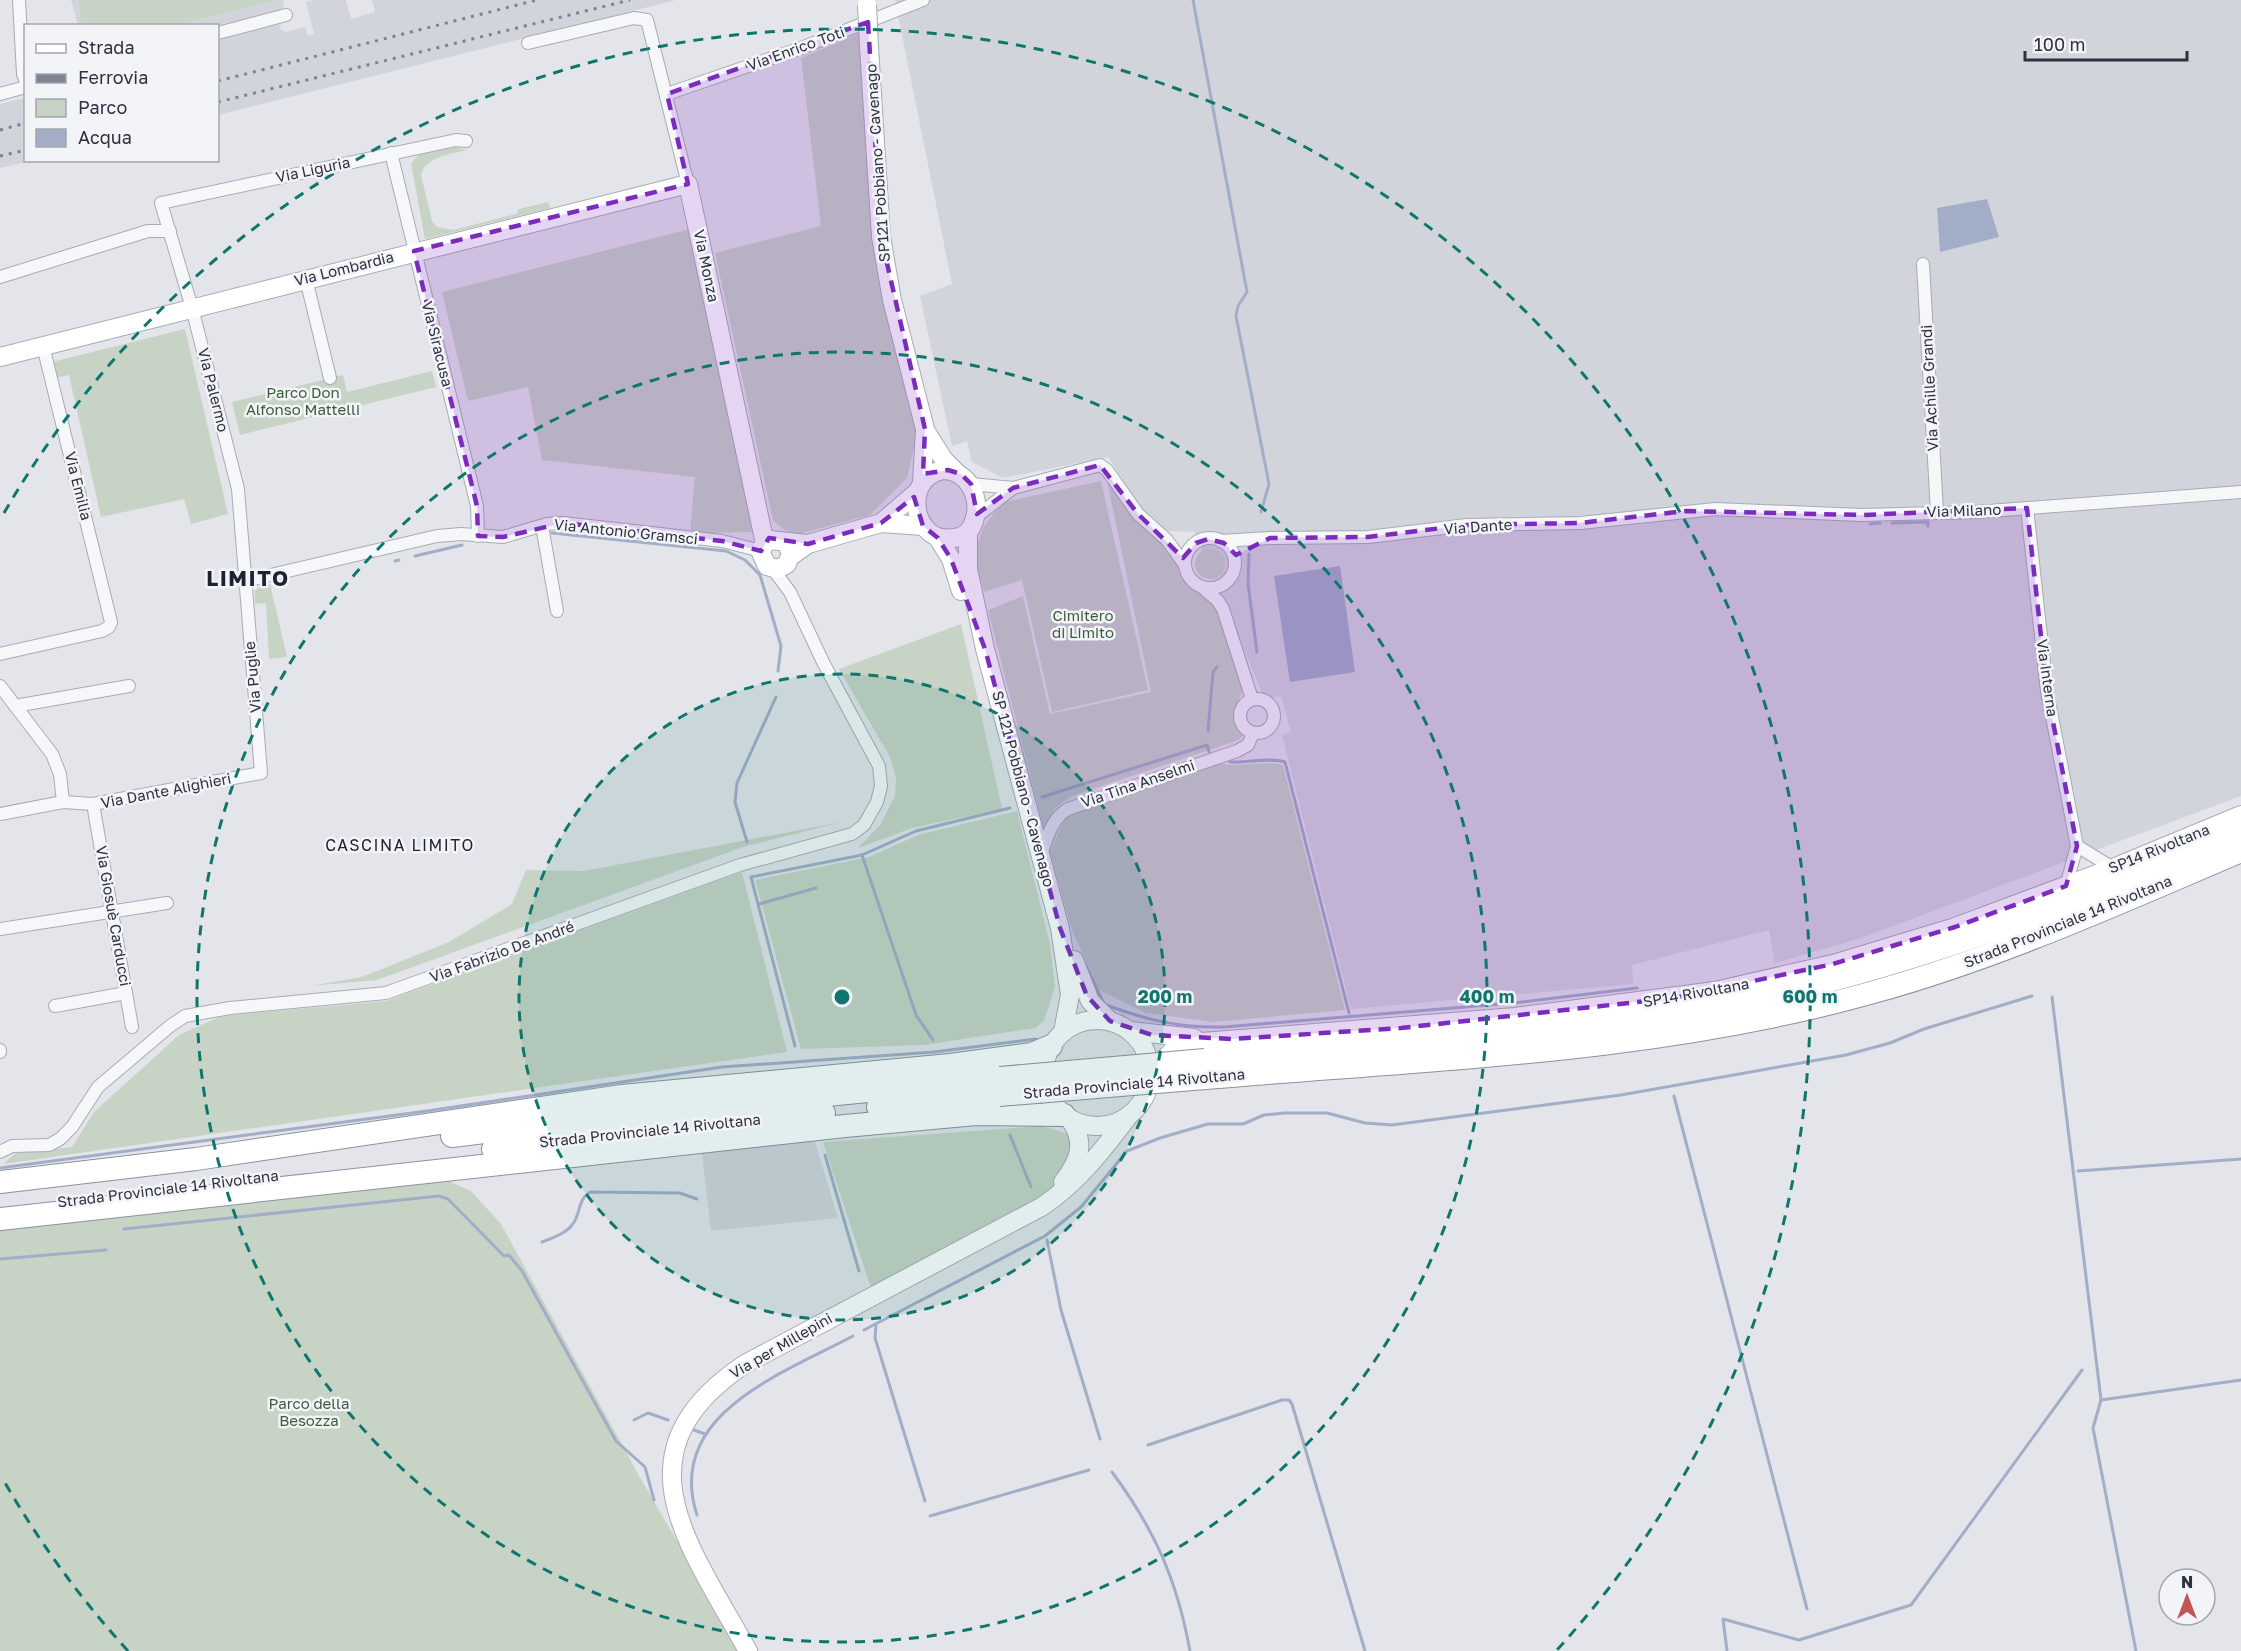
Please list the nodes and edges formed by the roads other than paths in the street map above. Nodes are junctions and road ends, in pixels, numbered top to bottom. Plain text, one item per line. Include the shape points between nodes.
1 (19, 0) edge
2 (923, 0) edge
3 (866, 3) edge
4 (286, 15) dead end
5 (219, 33) edge
6 (528, 43) dead end
7 (24, 77) edge
8 (24, 88) edge
9 (0, 94) edge
10 (667, 94) junction
11 (466, 141) dead end
12 (391, 153) junction
13 (688, 184) junction
14 (161, 203) joint
15 (170, 231) junction
16 (414, 251) junction
17 (1923, 264) dead end
18 (0, 277) edge
19 (306, 279) junction
20 (192, 308) junction
21 (43, 345) junction
22 (0, 357) edge
23 (330, 378) dead end
24 (925, 429) junction
25 (956, 472) junction
26 (970, 484) junction
27 (919, 488) junction
28 (1013, 488) junction
29 (2241, 492) edge
30 (2027, 508) junction
31 (1686, 511) joint
32 (1937, 512) junction
33 (881, 523) junction
34 (972, 525) junction
35 (542, 526) junction
36 (923, 526) junction
37 (478, 536) junction
38 (1270, 537) junction
39 (938, 538) junction
40 (1167, 540) junction
41 (1221, 541) junction
42 (1194, 545) junction
43 (775, 549) junction
44 (1235, 558) junction
45 (1185, 565) junction
46 (245, 581) junction
47 (1227, 582) junction
48 (1202, 587) junction
49 (1223, 609) junction
50 (558, 611) dead end
51 (985, 649) junction
52 (0, 654) edge
53 (823, 662) joint
54 (0, 686) edge
55 (129, 686) dead end
56 (1252, 699) junction
57 (15, 706) junction
58 (1253, 733) junction
59 (261, 773) joint
60 (63, 802) junction
61 (93, 804) junction
62 (0, 814) edge
63 (2241, 815) edge
64 (2241, 835) edge
65 (2077, 846) junction
66 (2241, 851) edge
67 (1041, 856) junction
68 (2113, 868) junction
69 (2066, 886) junction
70 (167, 903) dead end
71 (111, 911) junction
72 (1060, 928) junction
73 (0, 929) edge
74 (126, 993) junction
75 (55, 1006) dead end
76 (1110, 1021) junction
77 (132, 1027) dead end
78 (1130, 1031) junction
79 (1057, 1039) junction
80 (1232, 1039) junction
81 (1205, 1069) junction
82 (1150, 1075) junction
83 (999, 1087) junction
84 (1066, 1116) junction
85 (1127, 1118) junction
86 (0, 1152) edge
87 (0, 1182) edge
88 (0, 1191) edge
89 (1048, 1203) junction
90 (0, 1208) edge
91 (0, 1219) edge
92 (748, 1651) edge

1 - 7 street
2 - 10 street, Via Enrico Toti via 801,48
3 - 24 street, SP121 Pobbiano - Cavenago, bridge via 883,253
4 - 5 street
6 - 10 street, Via Monza via 643,18 649,24
8 - 9 street
10 - 13 street, Via Monza
11 - 12 street, Via Liguria
12 - 14 street, Via Liguria
12 - 16 street, Via Siracusa
13 - 16 street, Via Lombardia
13 - 43 street, Via Monza
14 - 15 street, Via Palermo
15 - 18 street via 151,230
15 - 20 street, Via Palermo
16 - 19 street, Via Lombardia
16 - 37 street, Via Siracusa via 477,506
17 - 32 street, Via Achille Grandi
19 - 20 street, Via Lombardia
19 - 23 street
20 - 21 street, Via Lombardia
20 - 46 street, Via Palermo via 235,476
21 - 22 street, Via Lombardia
21 - 52 street, Via Emilia via 111,620 110,627
24 - 25 street, SP121 Pobbiano - Cavenago
24 - 27 street, SP121 Pobbiano - Cavenago
25 - 26 street
25 - 27 street via 937,471
26 - 28 street
26 - 34 street
27 - 33 street
27 - 36 street via 917,508
28 - 34 street
28 - 40 street via 1100,465 1137,514
29 - 30 street, Via Milano
30 - 32 street, Via Milano
30 - 65 street, Via Interna via 2047,691
31 - 32 street, Via Milano via 1761,509 1862,515
31 - 38 street, Via Dante via 1580,523 1467,525 1359,538
33 - 36 street
33 - 43 street via 808,544
34 - 39 street via 955,538
34 - 51 street via 968,568
35 - 37 street, Via Antonio Gramsci via 503,537
35 - 43 street, Via Antonio Gramsci via 562,523
35 - 50 street
36 - 39 street
37 - 46 street, Via Antonio Gramsci via 432,537
38 - 41 street
38 - 44 street via 1246,547
39 - 51 street via 951,559
40 - 42 street
40 - 45 street
41 - 42 street via 1208,539
41 - 44 street
42 - 45 street
43 - 53 street, Via Monza via 790,592
44 - 47 street via 1234,571
45 - 48 street via 1191,580
46 - 59 street, Via Puglie
47 - 48 street via 1215,588
47 - 49 street
48 - 49 street
49 - 56 street
51 - 67 street, SP 121 Pobbiano - Cavenago
53 - 86 street, Via Fabrizio De André via 874,753 880,771 878,802 858,830 729,869 386,993 185,1016 98,1087 60,1139 49,1145 12,1146
54 - 57 street
55 - 57 street
56 - 58 street via 1243,706 1240,717 1244,727
56 - 58 street, Via Tina Anselmi via 1268,702 1275,714 1269,728
57 - 60 street via 52,754 60,774
58 - 67 street, Via Tina Anselmi via 1243,748 1061,813 1051,827
59 - 61 street, Via Dante Alighieri
60 - 61 street, Via Dante Alighieri
60 - 62 street, Via Dante Alighieri
61 - 71 street, Via Giosuè Carducci
63 - 68 street, SP14 Rivoltana
64 - 81 highway, Strada Provinciale 14 Rivoltana via 2028,920 1857,974 1779,994 1680,1014
65 - 68 street
65 - 69 street, Via Interna
66 - 81 highway, Strada Provinciale 14 Rivoltana via 2060,929 1951,969 1780,1016 1633,1041
67 - 72 street, SP 121 Pobbiano - Cavenago
68 - 69 street, SP14 Rivoltana
69 - 80 street, SP14 Rivoltana via 1879,950 1714,991 1515,1017
70 - 71 street
71 - 73 street
71 - 74 street, Via Giosuè Carducci
72 - 76 street, SP 121 Pobbiano - Cavenago via 1087,996
72 - 79 street, SP 121 Pobbiano - Cavenago via 1070,994
74 - 75 street
74 - 77 street, Via Giosuè Carducci
76 - 78 street, SP14 Rivoltana
76 - 79 street via 1086,1021
78 - 80 street, SP14 Rivoltana
78 - 82 street, SP14 Rivoltana via 1145,1049
79 - 84 street via 1045,1063 1046,1086 1052,1101
79 - 87 highway via 1032,1053 950,1065 622,1096 195,1159
80 - 82 street, SP14 Rivoltana via 1180,1047
81 - 83 highway, Strada Provinciale 14 Rivoltana, bridge
82 - 85 street, SP14 Rivoltana via 1143,1101
83 - 88 highway, Strada Provinciale 14 Rivoltana via 622,1115
83 - 90 highway, Strada Provinciale 14 Rivoltana
84 - 85 street via 1097,1126
84 - 89 street, Via per Millepini via 1078,1133 1080,1151 1072,1171
84 - 91 highway via 976,1114 869,1124
85 - 89 street, Via per Millepini via 1073,1184
89 - 92 street, Via per Millepini via 745,1364 708,1391 693,1410 679,1436 673,1459 674,1507 690,1546

